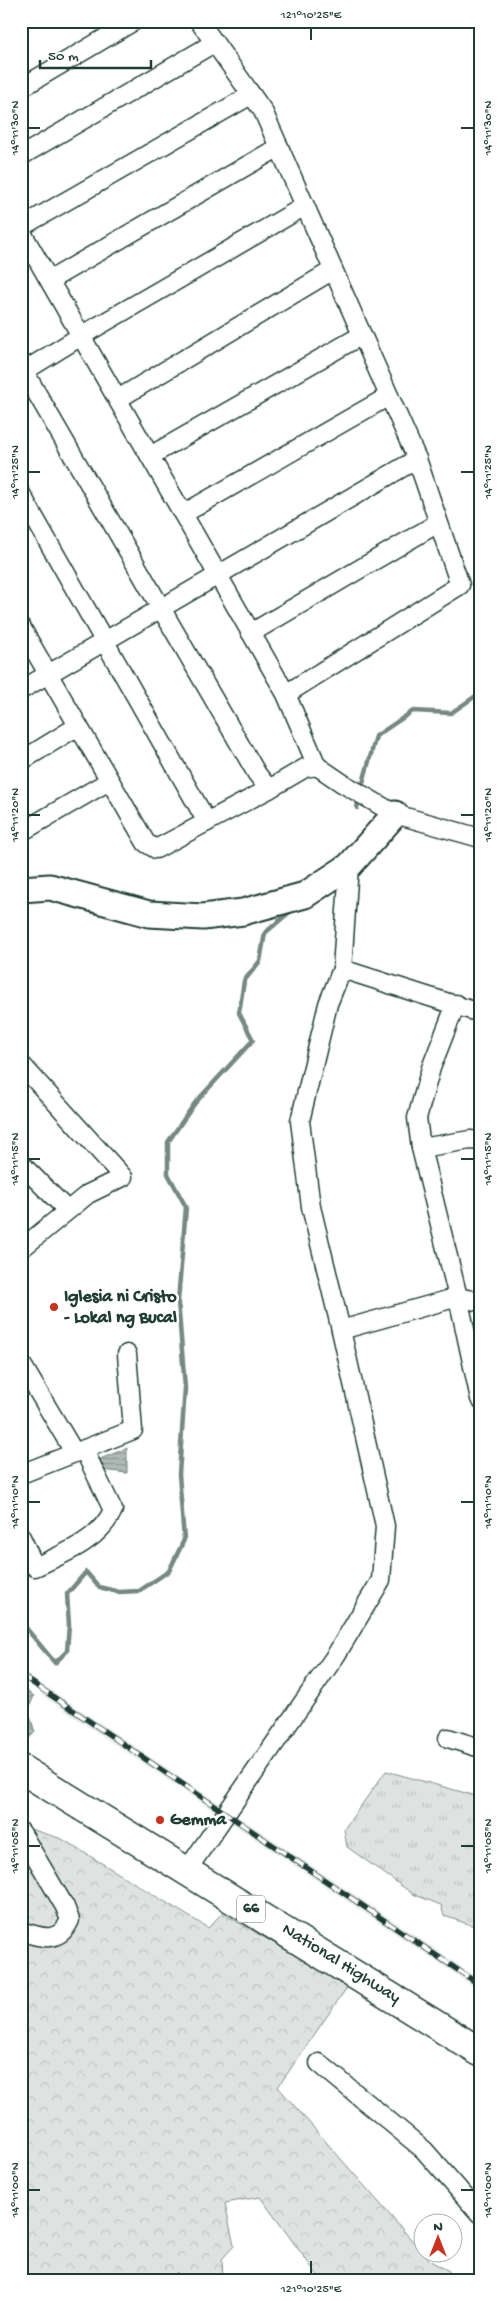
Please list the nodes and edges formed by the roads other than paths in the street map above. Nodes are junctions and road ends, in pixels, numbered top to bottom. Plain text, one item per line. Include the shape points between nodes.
1 (134, 21) edge
2 (199, 21) edge
3 (214, 43) junction
4 (21, 88) edge
5 (251, 95) junction
6 (279, 147) junction
7 (21, 156) edge
8 (305, 206) junction
9 (21, 229) edge
10 (333, 270) junction
11 (50, 280) junction
12 (362, 334) junction
13 (81, 336) junction
14 (22, 370) edge
15 (389, 396) junction
16 (118, 399) junction
17 (150, 456) junction
18 (417, 459) junction
19 (21, 494) edge
20 (183, 514) junction
21 (438, 523) junction
22 (218, 575) junction
23 (162, 609) junction
24 (21, 627) edge
25 (251, 633) junction
26 (105, 642) junction
27 (49, 675) junction
28 (21, 690) edge
29 (286, 694) junction
30 (78, 726) junction
31 (21, 761) edge
32 (317, 766) junction
33 (109, 781) junction
34 (269, 789) junction
35 (395, 814) junction
36 (206, 822) junction
37 (23, 831) dead end
38 (480, 838) edge
39 (349, 866) junction
40 (21, 890) edge
41 (342, 969) junction
42 (456, 1004) junction
43 (480, 1013) edge
44 (22, 1068) edge
45 (480, 1141) edge
46 (421, 1148) junction
47 (21, 1164) edge
48 (67, 1210) junction
49 (21, 1249) edge
50 (458, 1297) junction
51 (480, 1302) edge
52 (341, 1330) junction
53 (127, 1354) dead end
54 (21, 1363) edge
55 (480, 1399) edge
56 (79, 1451) junction
57 (21, 1474) edge
58 (21, 1537) edge
59 (448, 1738) dead end
60 (480, 1748) edge
61 (21, 1769) edge
62 (21, 1832) edge
63 (187, 1870) junction
64 (21, 1930) edge
65 (480, 2052) edge
66 (319, 2063) dead end
67 (480, 2214) edge

1 - 4 street
2 - 3 street
3 - 5 street
3 - 7 street
5 - 6 street via 263,111
5 - 9 street
6 - 8 street
6 - 11 street
8 - 10 street
8 - 13 street
9 - 11 street
10 - 12 street
10 - 16 street
11 - 13 street
12 - 15 street
12 - 17 street
13 - 14 street
13 - 16 street
14 - 23 street
15 - 18 street
15 - 20 street
16 - 17 street
17 - 20 street
18 - 21 street
18 - 22 street
19 - 26 street
20 - 22 street
21 - 25 street
21 - 29 street via 460,585
22 - 23 street
22 - 25 street
23 - 26 street
23 - 34 street via 257,774
24 - 27 street
25 - 29 street
26 - 27 street
26 - 36 street
27 - 28 street
27 - 30 street
29 - 32 street
30 - 31 street
30 - 33 street
32 - 34 street via 306,768
32 - 35 street
33 - 36 street via 146,843 156,849
33 - 37 street
34 - 36 street
35 - 38 street
35 - 39 main road
39 - 40 main road via 305,895 243,912 203,917 149,914 50,887
39 - 41 street
41 - 42 street
41 - 52 street via 328,1004 300,1121 311,1207
42 - 43 street
42 - 46 street via 431,1068 417,1118
44 - 48 street via 124,1177 88,1194
45 - 46 street
46 - 50 street
47 - 48 street
48 - 49 street
50 - 51 street
50 - 52 street
50 - 55 street
52 - 63 street via 385,1526 381,1580 336,1655
53 - 56 street via 133,1430
54 - 56 street
56 - 57 street
56 - 58 street via 113,1510 108,1524 75,1548 35,1567
59 - 60 street
61 - 63 main road, National Highway / 66
62 - 64 street via 70,1920 65,1931 54,1937 38,1937
63 - 65 main road, National Highway / 66
66 - 67 street via 424,2150

